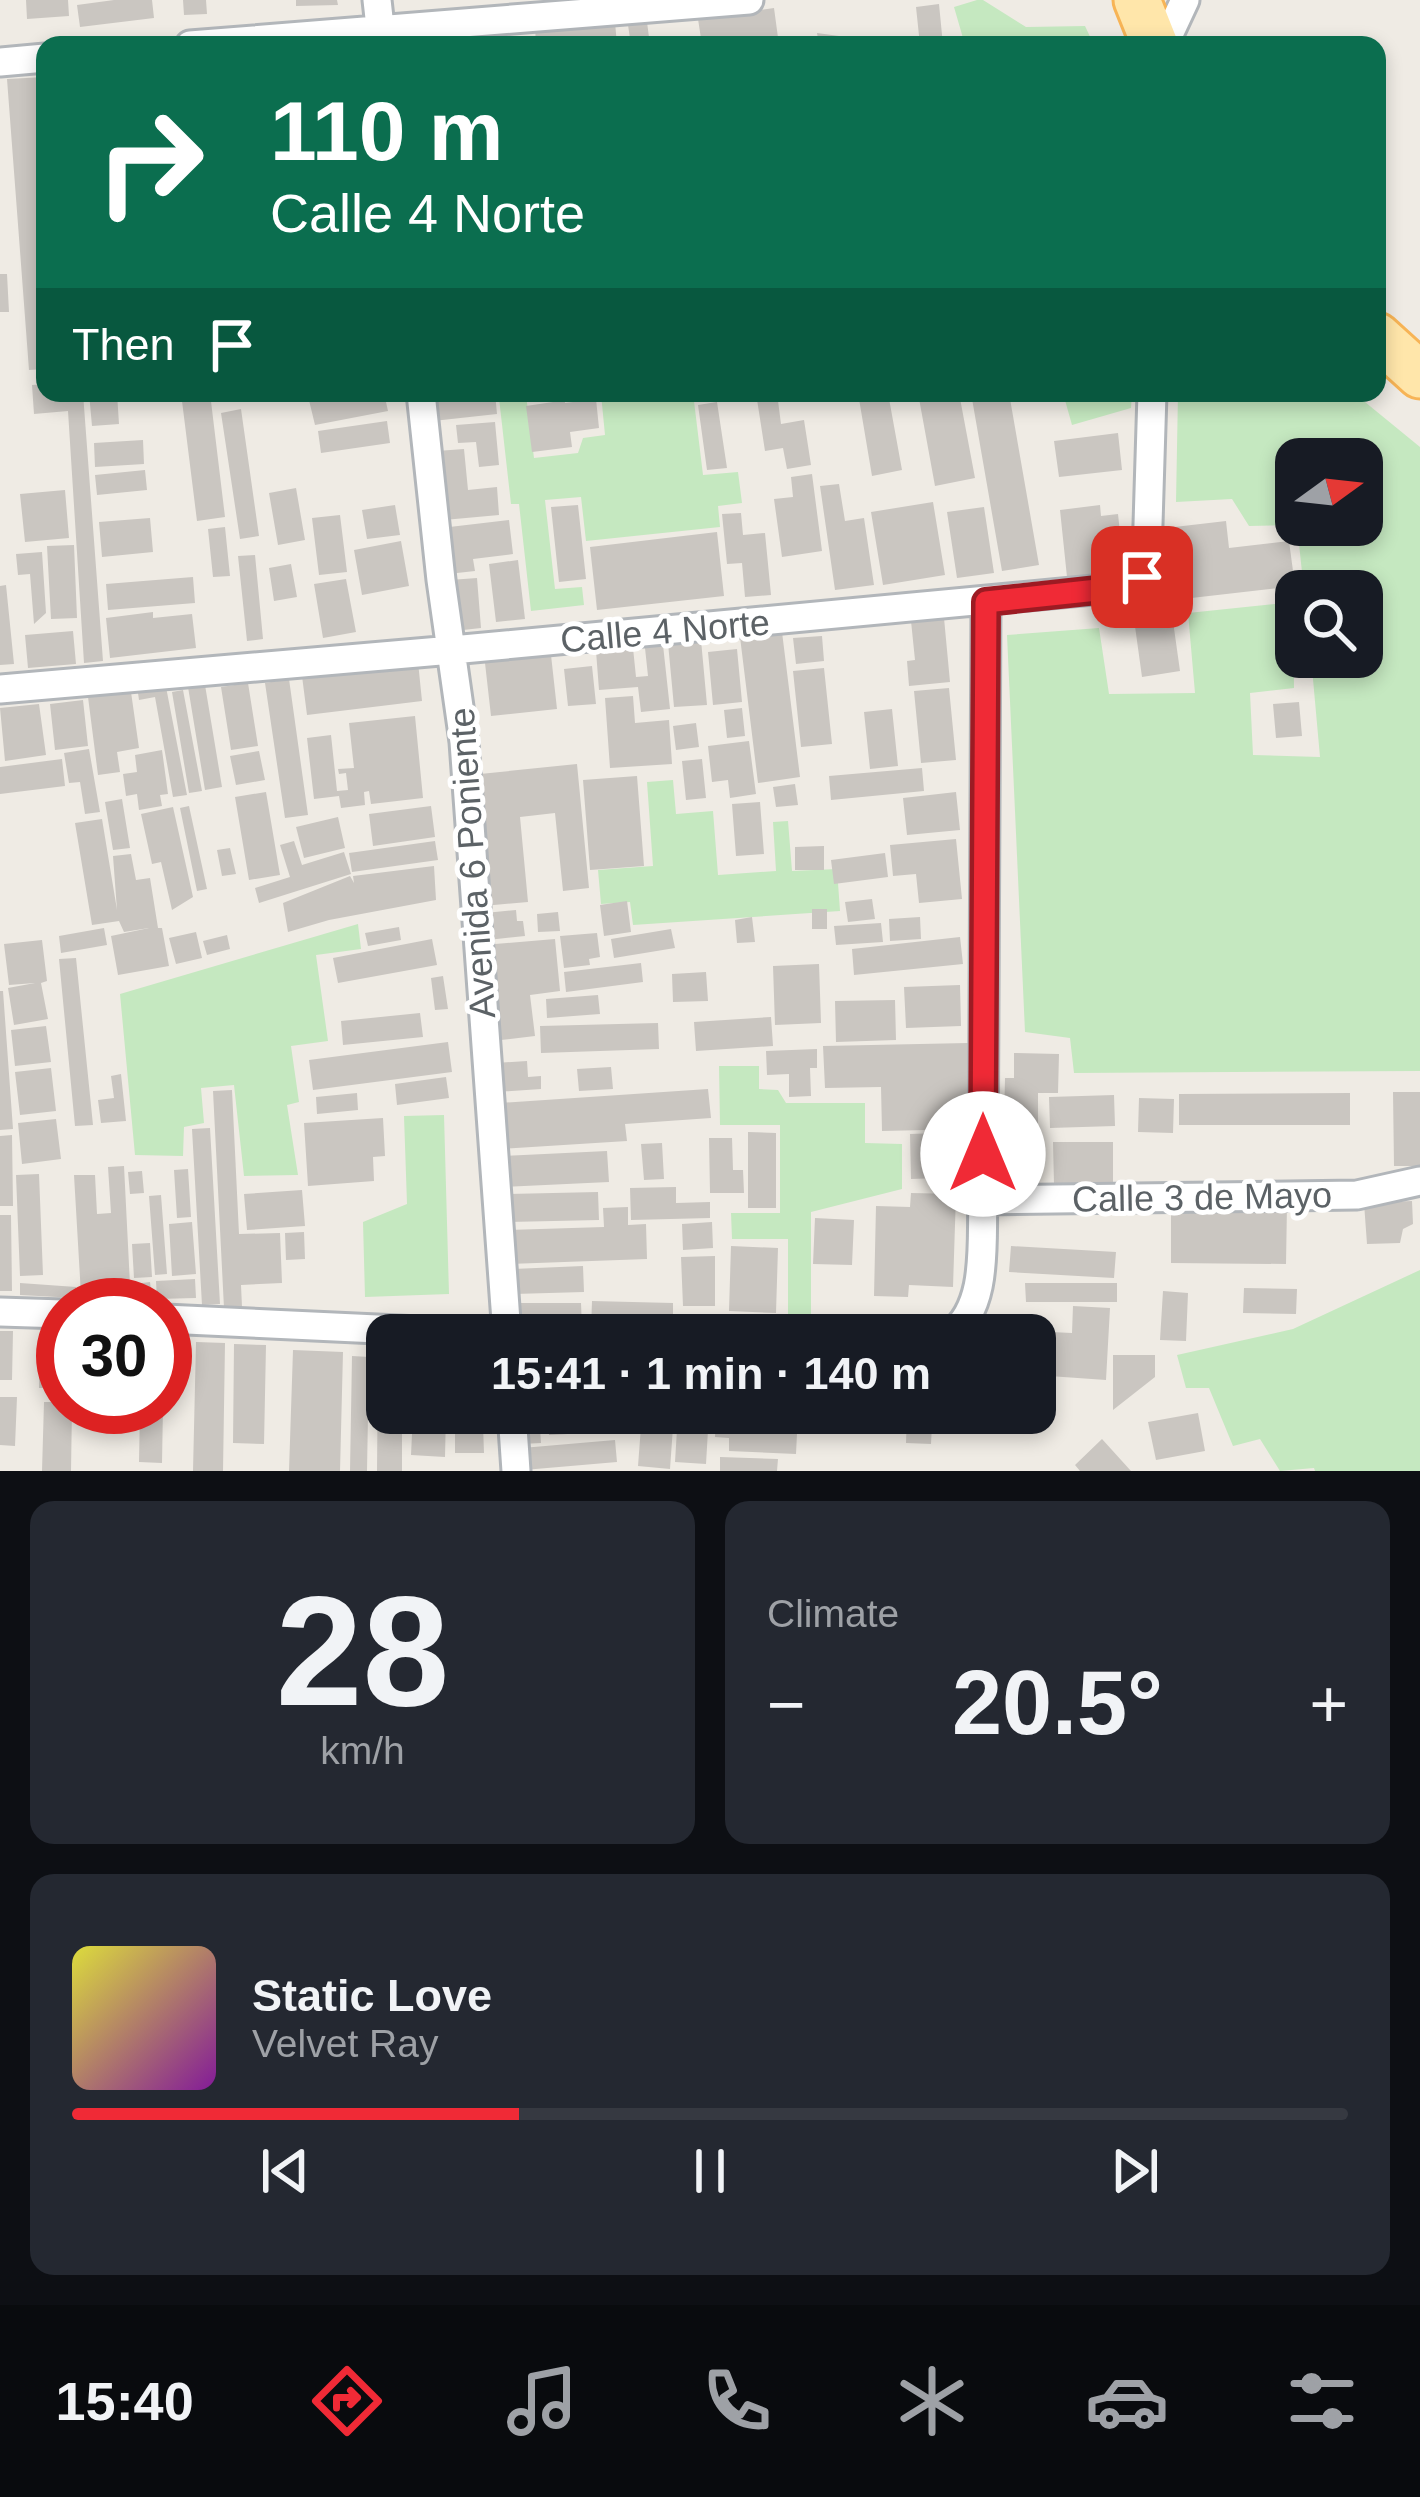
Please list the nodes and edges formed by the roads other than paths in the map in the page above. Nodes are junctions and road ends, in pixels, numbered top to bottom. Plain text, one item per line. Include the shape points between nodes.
1 (749, 0) edge
2 (1138, 0) edge
3 (1185, 0) edge
4 (380, 24) edge
5 (271, 36) edge
6 (1151, 36) edge
7 (1168, 36) edge
8 (36, 59) edge
9 (0, 62) edge
10 (1386, 344) edge
11 (1420, 375) edge
12 (422, 402) edge
13 (1152, 402) edge
14 (986, 602) junction
15 (452, 650) junction
16 (0, 689) edge
17 (1420, 1181) edge
18 (982, 1200) junction
19 (0, 1312) edge
20 (36, 1313) edge
21 (505, 1314) edge
22 (968, 1314) edge
23 (192, 1320) edge
24 (366, 1328) edge
25 (513, 1434) edge
26 (516, 1471) edge

1 - 4 street
2 - 6 main road
3 - 7 street
4 - 5 street
8 - 9 street
10 - 11 main road
12 - 15 street, Avenida 6 Poniente
13 - 14 street, Calle 4 Norte via 1142,577 1125,587
14 - 15 street, Calle 4 Norte
14 - 18 street
15 - 16 street, Calle 4 Norte
15 - 21 street, Avenida 6 Poniente
17 - 18 street, Calle 3 de Mayo via 1358,1195
18 - 22 street via 980,1274
19 - 20 street
23 - 24 street
25 - 26 street

